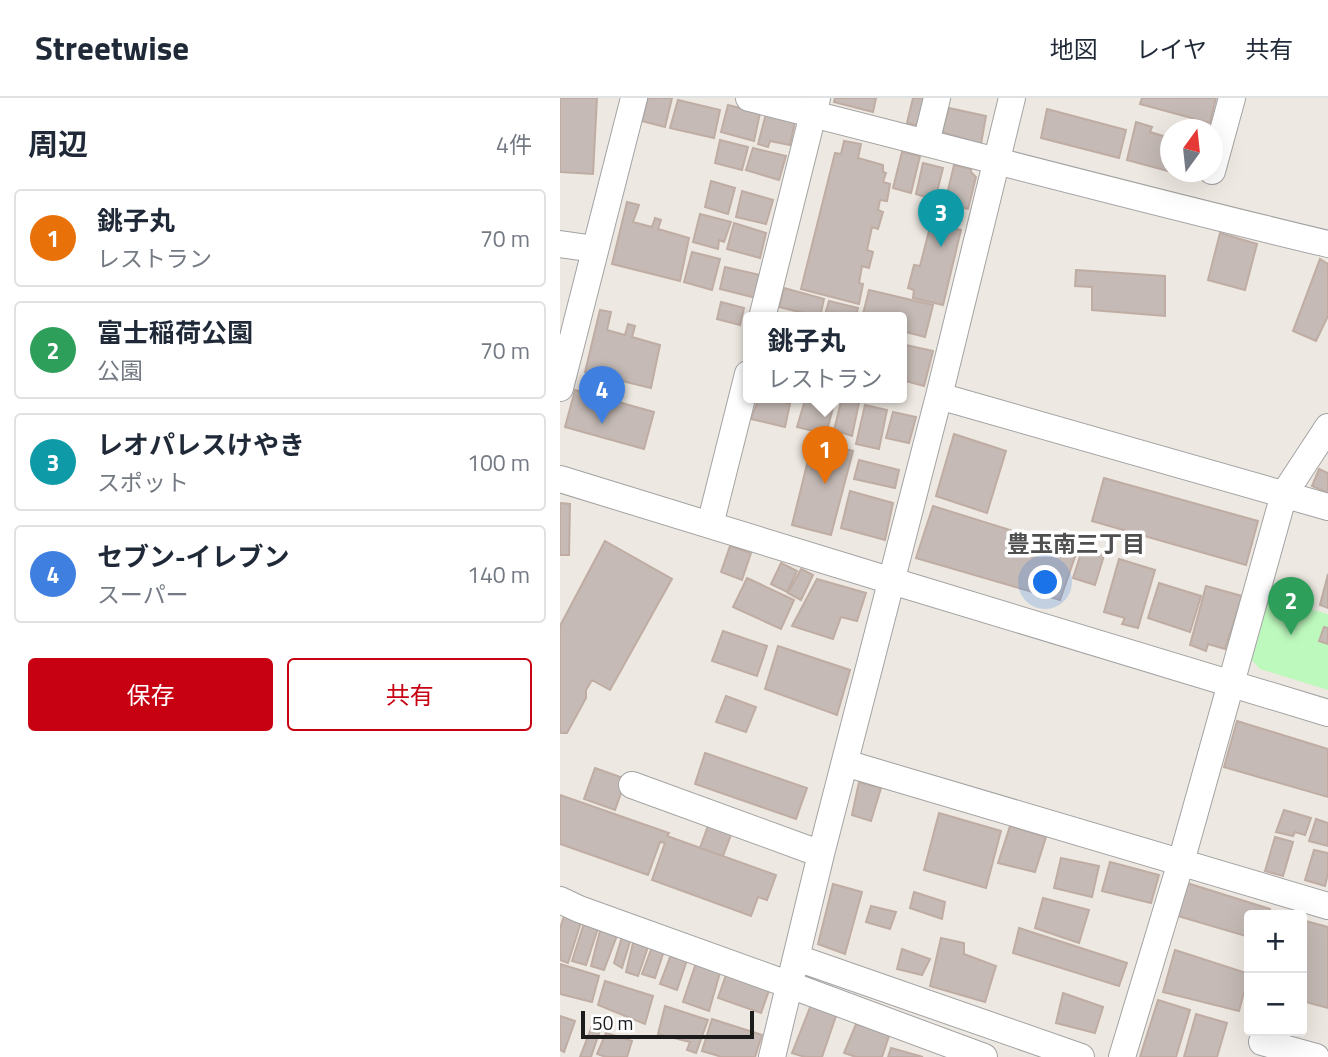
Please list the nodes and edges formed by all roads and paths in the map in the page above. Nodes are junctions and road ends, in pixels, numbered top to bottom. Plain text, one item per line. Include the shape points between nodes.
1 (634, 98) edge
2 (749, 98) edge
3 (937, 98) edge
4 (1012, 98) edge
5 (1232, 98) edge
6 (815, 106) edge
7 (1223, 131) edge
8 (926, 143) junction
9 (996, 160) junction
10 (1209, 182) edge
11 (1201, 214) junction
12 (560, 244) edge
13 (1328, 244) edge
14 (595, 249) junction
15 (764, 312) edge
16 (560, 387) edge
17 (743, 394) edge
18 (939, 396) junction
19 (1328, 427) edge
20 (560, 479) edge
21 (1284, 494) junction
22 (1328, 507) edge
23 (710, 525) junction
24 (891, 581) junction
25 (1231, 683) junction
26 (1328, 713) edge
27 (845, 763) junction
28 (632, 785) dead end
29 (821, 854) junction
30 (1181, 862) junction
31 (560, 901) edge
32 (1328, 906) edge
33 (797, 958) junction
34 (790, 985) junction
35 (1276, 1049) edge
36 (772, 1057) edge
37 (984, 1057) edge
38 (1081, 1057) edge
39 (1122, 1057) edge
40 (1316, 1057) edge

1 - 14 street
2 - 6 street
3 - 8 street
4 - 9 street
5 - 7 street
6 - 8 street
6 - 15 street
8 - 9 street
9 - 11 street
9 - 18 street
10 - 11 street
11 - 13 street
12 - 14 street
14 - 16 street
17 - 23 street
18 - 21 street
18 - 24 street
19 - 21 street
20 - 23 street
21 - 22 street
21 - 25 street
23 - 24 street
24 - 25 street
24 - 27 street
25 - 26 street
25 - 30 street
27 - 29 street
27 - 30 street
28 - 29 street
29 - 33 street
30 - 32 street
30 - 39 street
31 - 34 street
33 - 34 street
33 - 38 street
34 - 36 street
34 - 37 street
35 - 40 street

